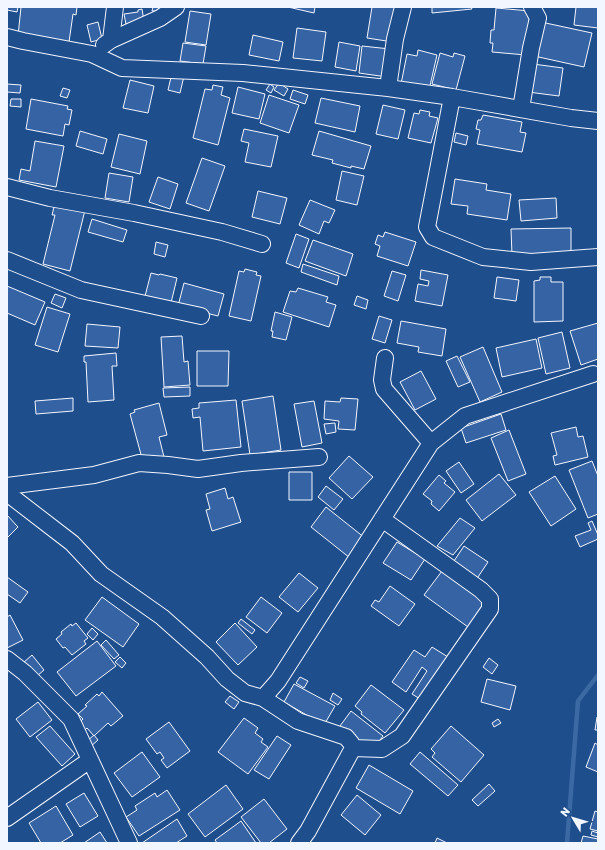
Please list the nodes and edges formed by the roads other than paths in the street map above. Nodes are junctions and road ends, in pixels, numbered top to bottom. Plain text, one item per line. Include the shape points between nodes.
1 (115, 7) edge
2 (176, 7) edge
3 (403, 7) edge
4 (532, 7) edge
5 (7, 37) edge
6 (112, 40) junction
7 (92, 54) junction
8 (388, 88) junction
9 (452, 97) junction
10 (521, 109) junction
11 (598, 121) edge
12 (7, 187) edge
13 (262, 244) dead end
14 (598, 257) edge
15 (7, 260) edge
16 (201, 316) dead end
17 (385, 358) dead end
18 (592, 374) dead end
19 (431, 443) junction
20 (319, 457) dead end
21 (7, 486) edge
22 (7, 493) edge
23 (382, 519) junction
24 (7, 659) edge
25 (263, 698) junction
26 (353, 748) junction
27 (90, 760) junction
28 (7, 818) edge
29 (129, 843) edge
30 (299, 843) edge

1 - 6 street
2 - 6 street via 160,18
3 - 8 street via 395,39
4 - 10 street via 538,18
5 - 7 street
6 - 7 street
7 - 8 street via 122,68 243,73
8 - 9 street
9 - 10 street
9 - 14 street via 427,226 434,237 483,257 532,262
10 - 11 street
12 - 13 street via 199,227
15 - 16 street via 81,290
17 - 19 street via 382,380 384,389
18 - 19 street via 465,416
19 - 23 street
20 - 21 street via 198,469 139,464 94,474
22 - 25 street via 72,543 101,574 162,617 207,657 227,679 245,693
23 - 25 street via 278,681
23 - 26 street via 481,590 490,599 490,609 402,736 382,750
24 - 27 street via 72,719
25 - 26 street via 298,721 346,737
26 - 30 street
27 - 28 street
27 - 29 street

